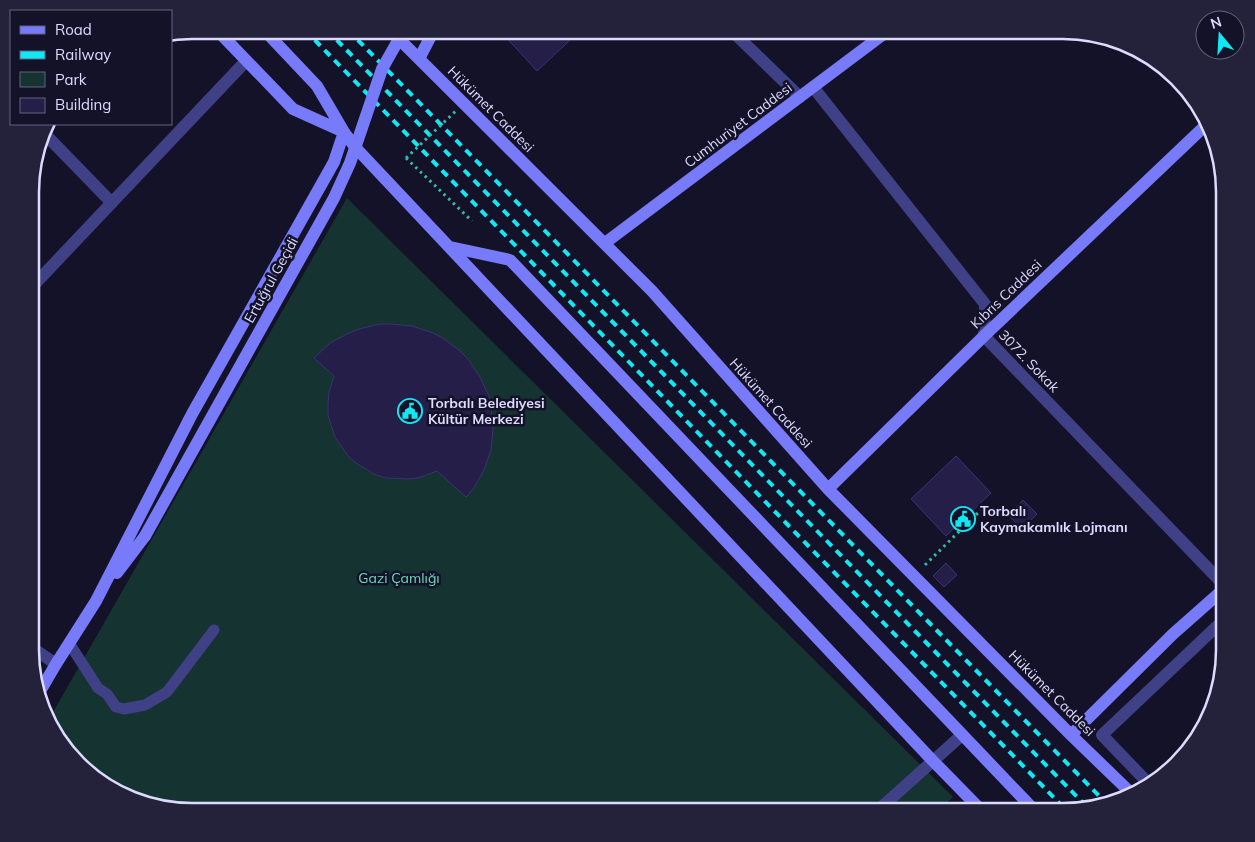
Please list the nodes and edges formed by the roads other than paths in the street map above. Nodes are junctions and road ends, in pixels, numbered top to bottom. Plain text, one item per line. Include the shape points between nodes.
1 (225, 39) edge
2 (273, 39) edge
3 (399, 39) edge
4 (399, 39) edge
5 (429, 39) edge
6 (740, 39) edge
7 (877, 39) edge
8 (419, 59) junction
9 (246, 61) junction
10 (814, 87) junction
11 (800, 97) junction
12 (1202, 128) edge
13 (344, 132) junction
14 (49, 138) edge
15 (112, 203) junction
16 (605, 243) junction
17 (450, 248) junction
18 (39, 280) edge
19 (984, 336) junction
20 (828, 489) junction
21 (1216, 578) edge
22 (1216, 595) edge
23 (96, 601) junction
24 (1216, 628) edge
25 (214, 630) dead end
26 (69, 643) junction
27 (39, 653) edge
28 (56, 664) junction
29 (44, 686) edge
30 (1071, 734) junction
31 (962, 735) junction
32 (933, 761) junction
33 (1145, 779) edge
34 (1127, 789) edge
35 (886, 803) edge
36 (973, 803) edge
37 (1027, 803) edge

1 - 9 main road
2 - 13 main road via 317,86
3 - 8 main road, Hükümet Caddesi
4 - 23 main road, Ertuğrul Geçidi, bridge via 382,69 350,164 334,198 145,536
5 - 8 main road
6 - 11 street
7 - 10 main road, Cumhuriyet Caddesi
8 - 16 main road, Hükümet Caddesi
9 - 13 main road via 293,109
9 - 15 street
10 - 11 main road, Cumhuriyet Caddesi
10 - 19 street, 3072. Sokak via 986,304
11 - 16 main road, Cumhuriyet Caddesi
12 - 19 main road, Kıbrıs Caddesi
13 - 17 main road
13 - 23 main road via 334,162 192,414
14 - 15 street
15 - 18 street
16 - 20 main road, Hükümet Caddesi via 652,291
17 - 31 main road via 510,260
17 - 32 main road
19 - 20 main road, Kıbrıs Caddesi
19 - 21 street, 3072. Sokak
20 - 30 main road, Hükümet Caddesi
22 - 30 main road
23 - 26 main road
24 - 33 street via 1102,735
25 - 26 lane via 167,692 145,704 124,709 116,707 98,688
26 - 28 main road
27 - 28 street
28 - 29 main road
30 - 34 main road, Hükümet Caddesi
31 - 32 street
31 - 37 main road
32 - 35 street
32 - 36 main road

